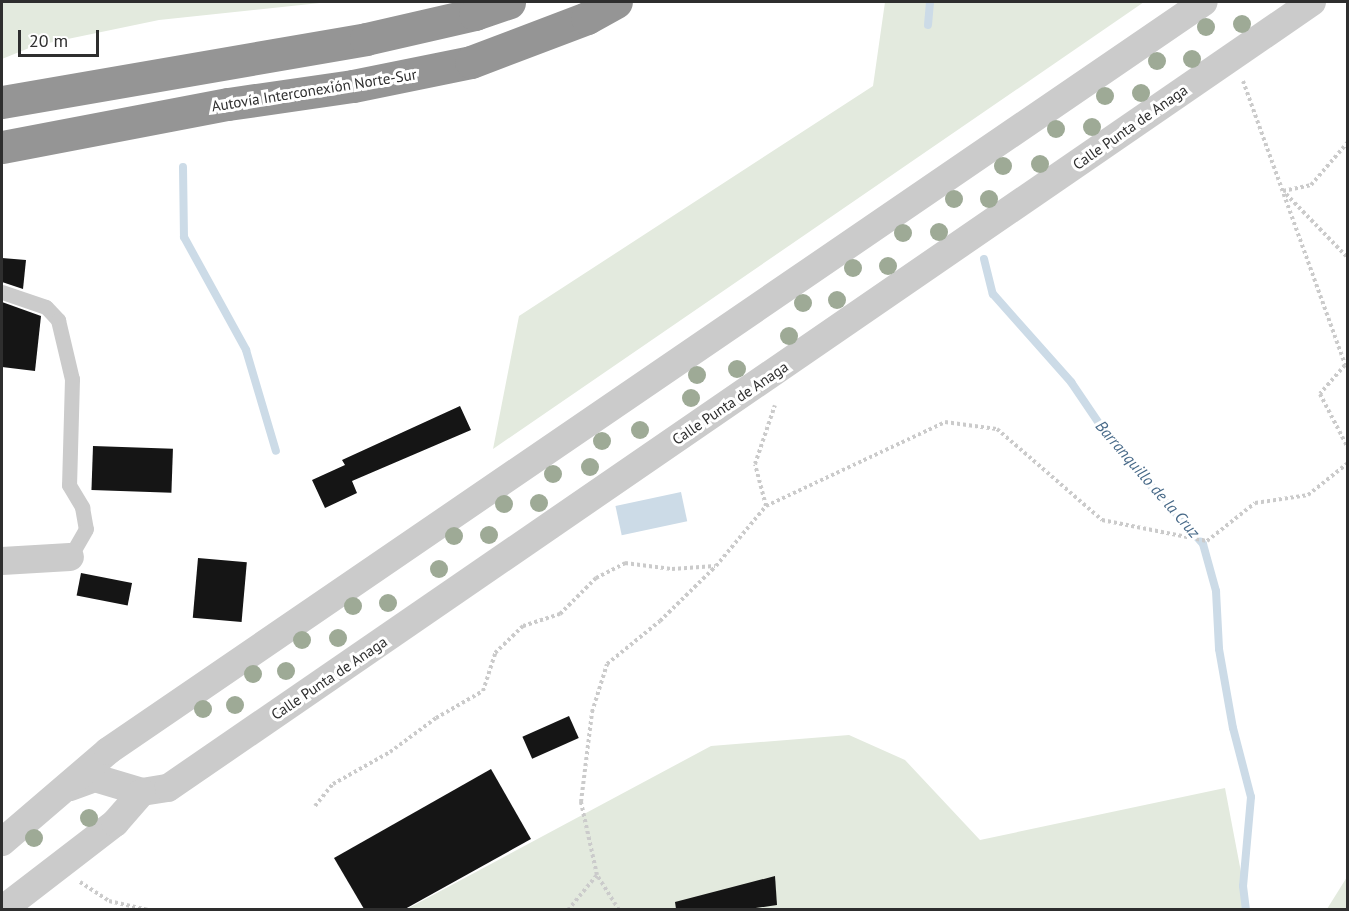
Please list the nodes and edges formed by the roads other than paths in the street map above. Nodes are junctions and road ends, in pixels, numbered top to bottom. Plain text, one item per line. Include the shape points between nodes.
1 (509, 2) edge
2 (616, 2) edge
3 (1204, 2) edge
4 (1312, 2) edge
5 (2, 102) edge
6 (2, 147) edge
7 (2, 292) edge
8 (70, 557) joint
9 (2, 561) edge
10 (70, 787) junction
11 (142, 792) junction
12 (2, 842) edge
13 (2, 909) edge

1 - 5 highway via 475,14 366,39
2 - 6 highway, Autovía Interconexión Norte-Sur via 587,18 471,62
3 - 10 street, Calle Punta de Anaga via 108,751
4 - 11 street, Calle Punta de Anaga via 168,788
7 - 8 lane via 19,294 46,307 58,320 72,379 69,485 82,507 86,529
8 - 9 street
10 - 11 street, Calle Punta de Anaga via 95,778
10 - 12 street, Calle Punta de Anaga
11 - 13 street via 115,823

